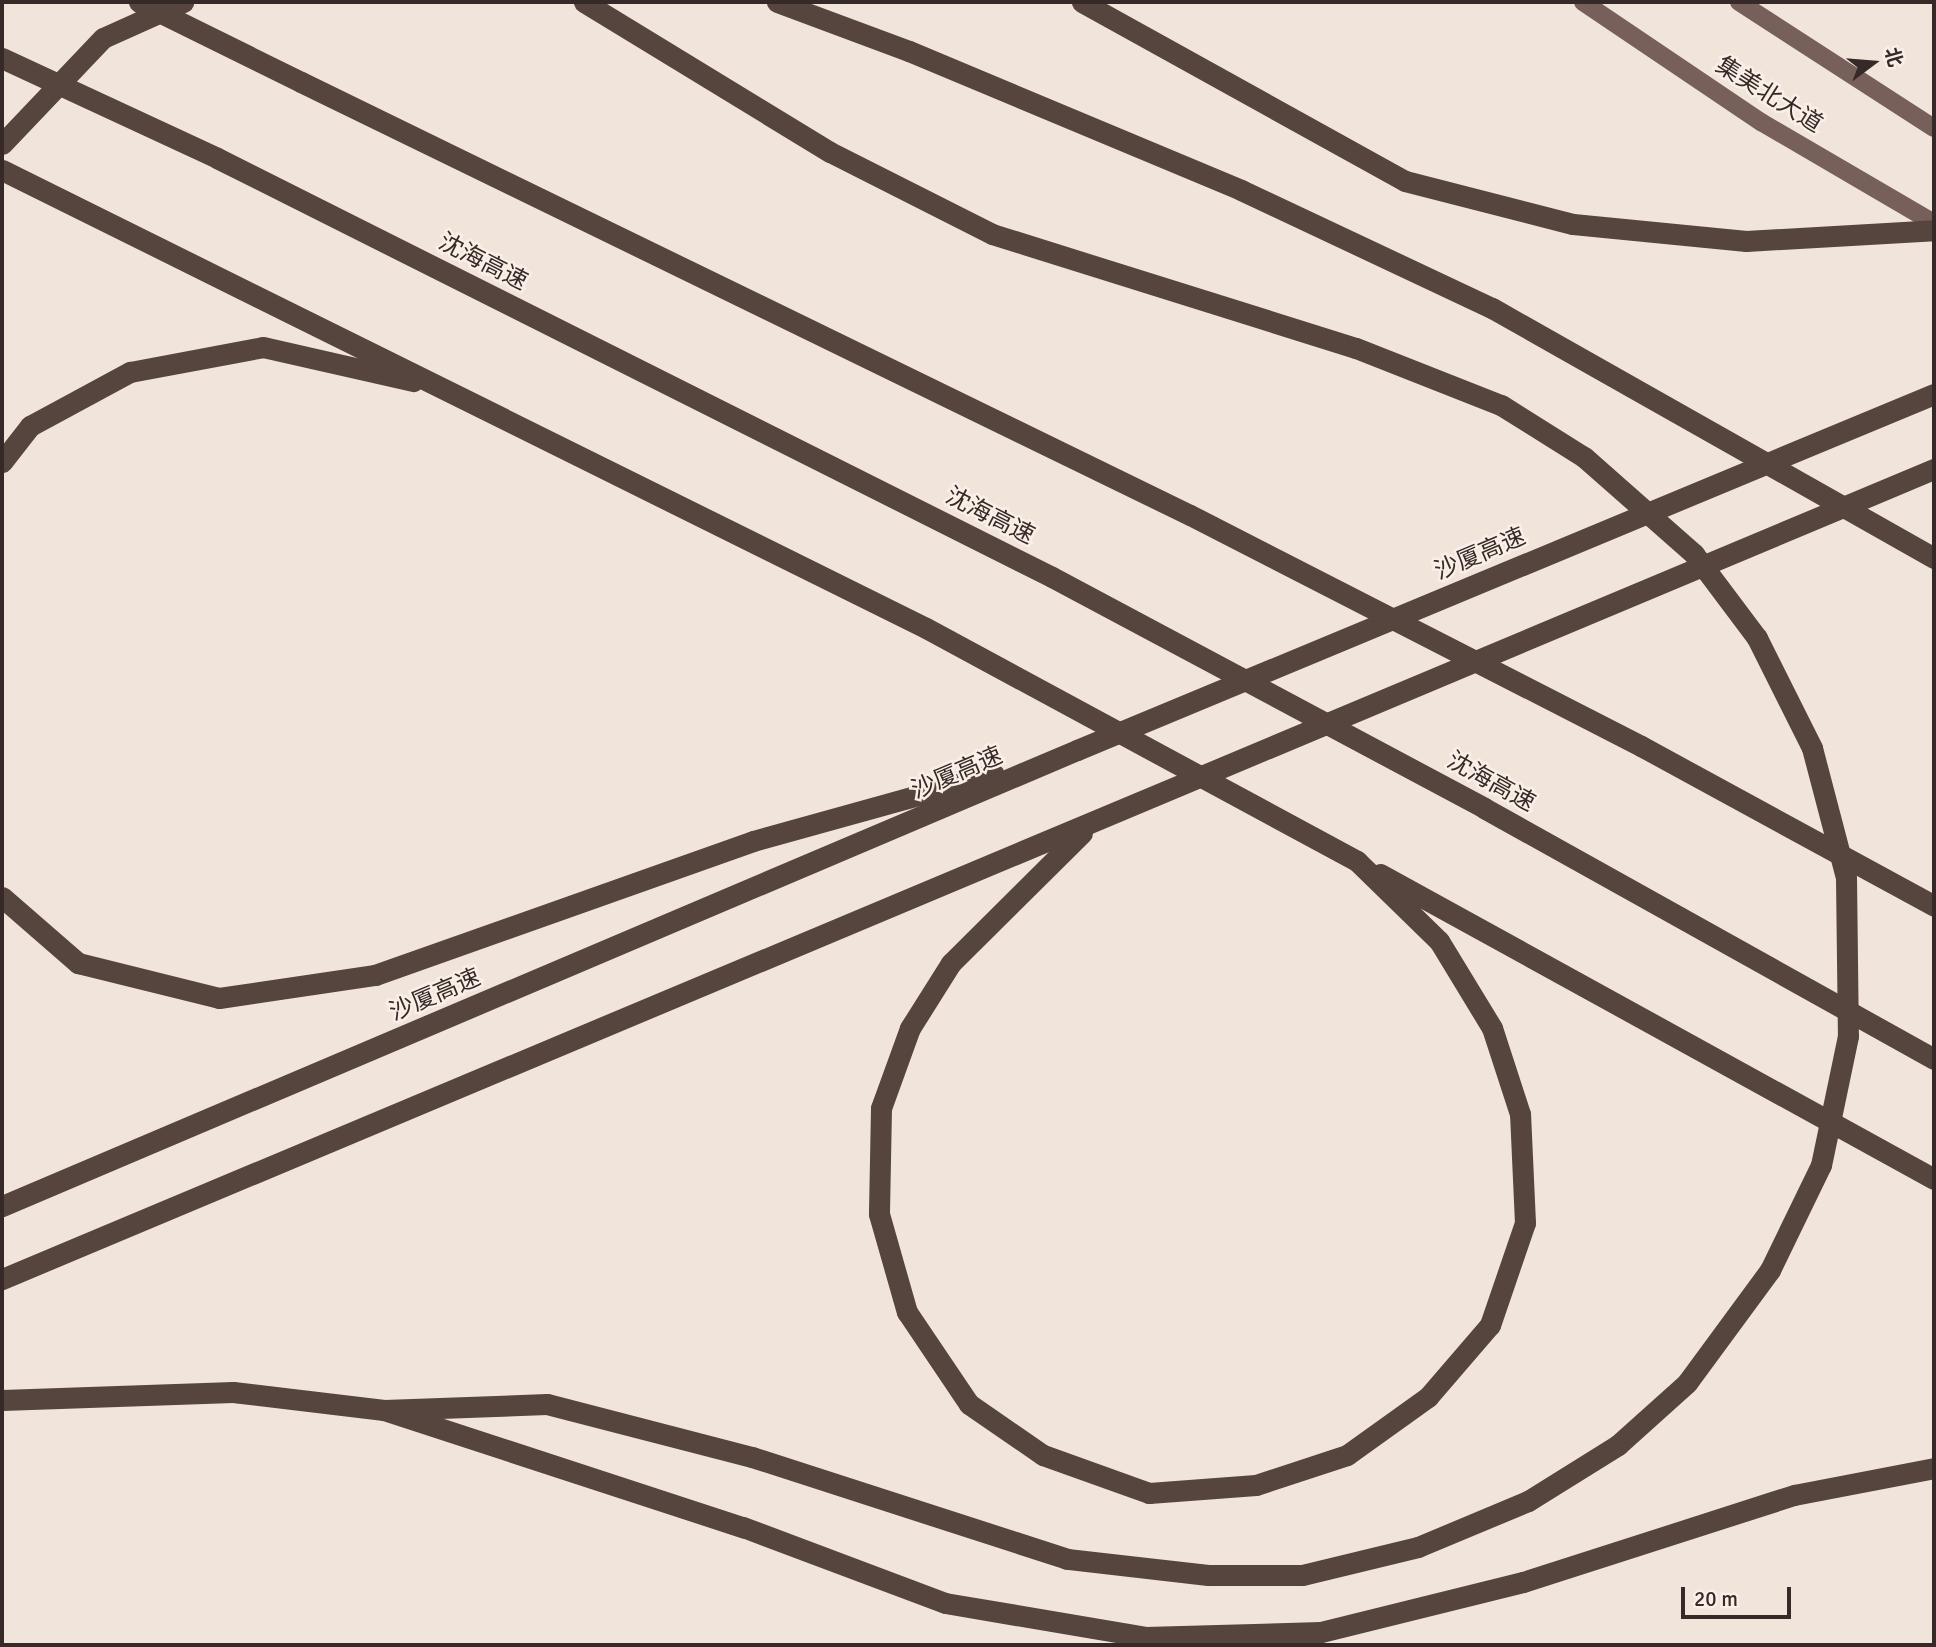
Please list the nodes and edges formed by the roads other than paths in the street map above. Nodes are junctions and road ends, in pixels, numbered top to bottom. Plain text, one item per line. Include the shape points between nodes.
1 (139, 2) edge
2 (183, 2) edge
3 (584, 2) edge
4 (777, 2) edge
5 (1082, 2) edge
6 (1583, 2) edge
7 (1748, 5) edge
8 (2, 58) edge
9 (1934, 128) edge
10 (2, 144) edge
11 (2, 170) edge
12 (1934, 223) edge
13 (1934, 230) edge
14 (446, 389) junction
15 (1934, 394) edge
16 (2, 462) edge
17 (1934, 469) edge
18 (1934, 558) edge
19 (1077, 750) junction
20 (1091, 825) junction
21 (1357, 861) junction
22 (2, 897) edge
23 (1934, 905) edge
24 (1934, 1059) edge
25 (1934, 1179) edge
26 (2, 1206) edge
27 (2, 1279) edge
28 (2, 1401) edge
29 (384, 1410) junction
30 (1934, 1468) edge

1 - 23 highway, bridge via 1189,515 1641,746
2 - 10 highway via 103,38
3 - 29 highway, bridge via 830,152 992,234 1356,348 1501,405 1584,457 1694,554 1757,638 1812,747 1846,878 1848,1036 1821,1165 1770,1270 1687,1383 1618,1445 1528,1501 1418,1547 1302,1575 1208,1575 1067,1559 752,1457 547,1404
4 - 18 highway, bridge via 909,51 1241,190 1492,308
5 - 13 highway via 1405,181 1573,224 1746,241
6 - 12 main road, 集美北大道 via 1761,122
7 - 9 main road
8 - 24 highway, 沈海高速, bridge via 217,158 1052,577 1484,808
11 - 14 highway
14 - 16 highway via 263,346 130,372 30,426
14 - 21 highway, bridge via 926,628
15 - 19 highway, 沙厦高速
17 - 20 highway
19 - 22 highway via 753,841 374,975 219,998 78,963
19 - 26 highway, 沙厦高速
20 - 21 highway via 951,963 909,1028 881,1108 879,1214 907,1312 969,1404 1043,1455 1149,1493 1256,1485 1347,1455 1418,1405 1490,1325 1525,1223 1520,1114 1492,1028 1439,941
20 - 27 highway
21 - 25 highway
28 - 29 highway via 233,1392
29 - 30 highway via 743,1527 946,1604 1145,1637 1321,1632 1523,1581 1794,1494

